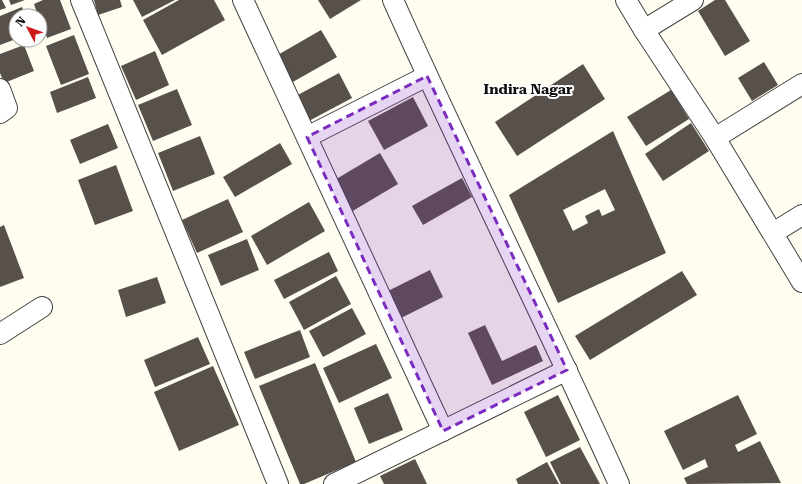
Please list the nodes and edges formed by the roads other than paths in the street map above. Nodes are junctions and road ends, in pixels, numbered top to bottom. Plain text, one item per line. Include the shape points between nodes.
1 (80, 0) edge
2 (243, 0) edge
3 (393, 0) edge
4 (626, 0) edge
5 (693, 0) edge
6 (644, 30) junction
7 (427, 76) junction
8 (802, 84) edge
9 (0, 89) edge
10 (0, 113) edge
11 (307, 137) junction
12 (715, 138) junction
13 (802, 215) edge
14 (773, 233) junction
15 (802, 282) edge
16 (42, 307) dead end
17 (0, 334) edge
18 (567, 370) junction
19 (443, 431) junction
20 (278, 484) edge
21 (334, 484) edge
22 (619, 484) edge

1 - 20 street
2 - 11 street
3 - 7 street
4 - 6 street
5 - 6 street
6 - 12 street
7 - 11 street
7 - 18 street
8 - 12 street
9 - 10 street via 7,108
11 - 19 street
12 - 14 street
13 - 14 street
14 - 15 street
16 - 17 street
18 - 19 street
18 - 22 street
19 - 21 street

